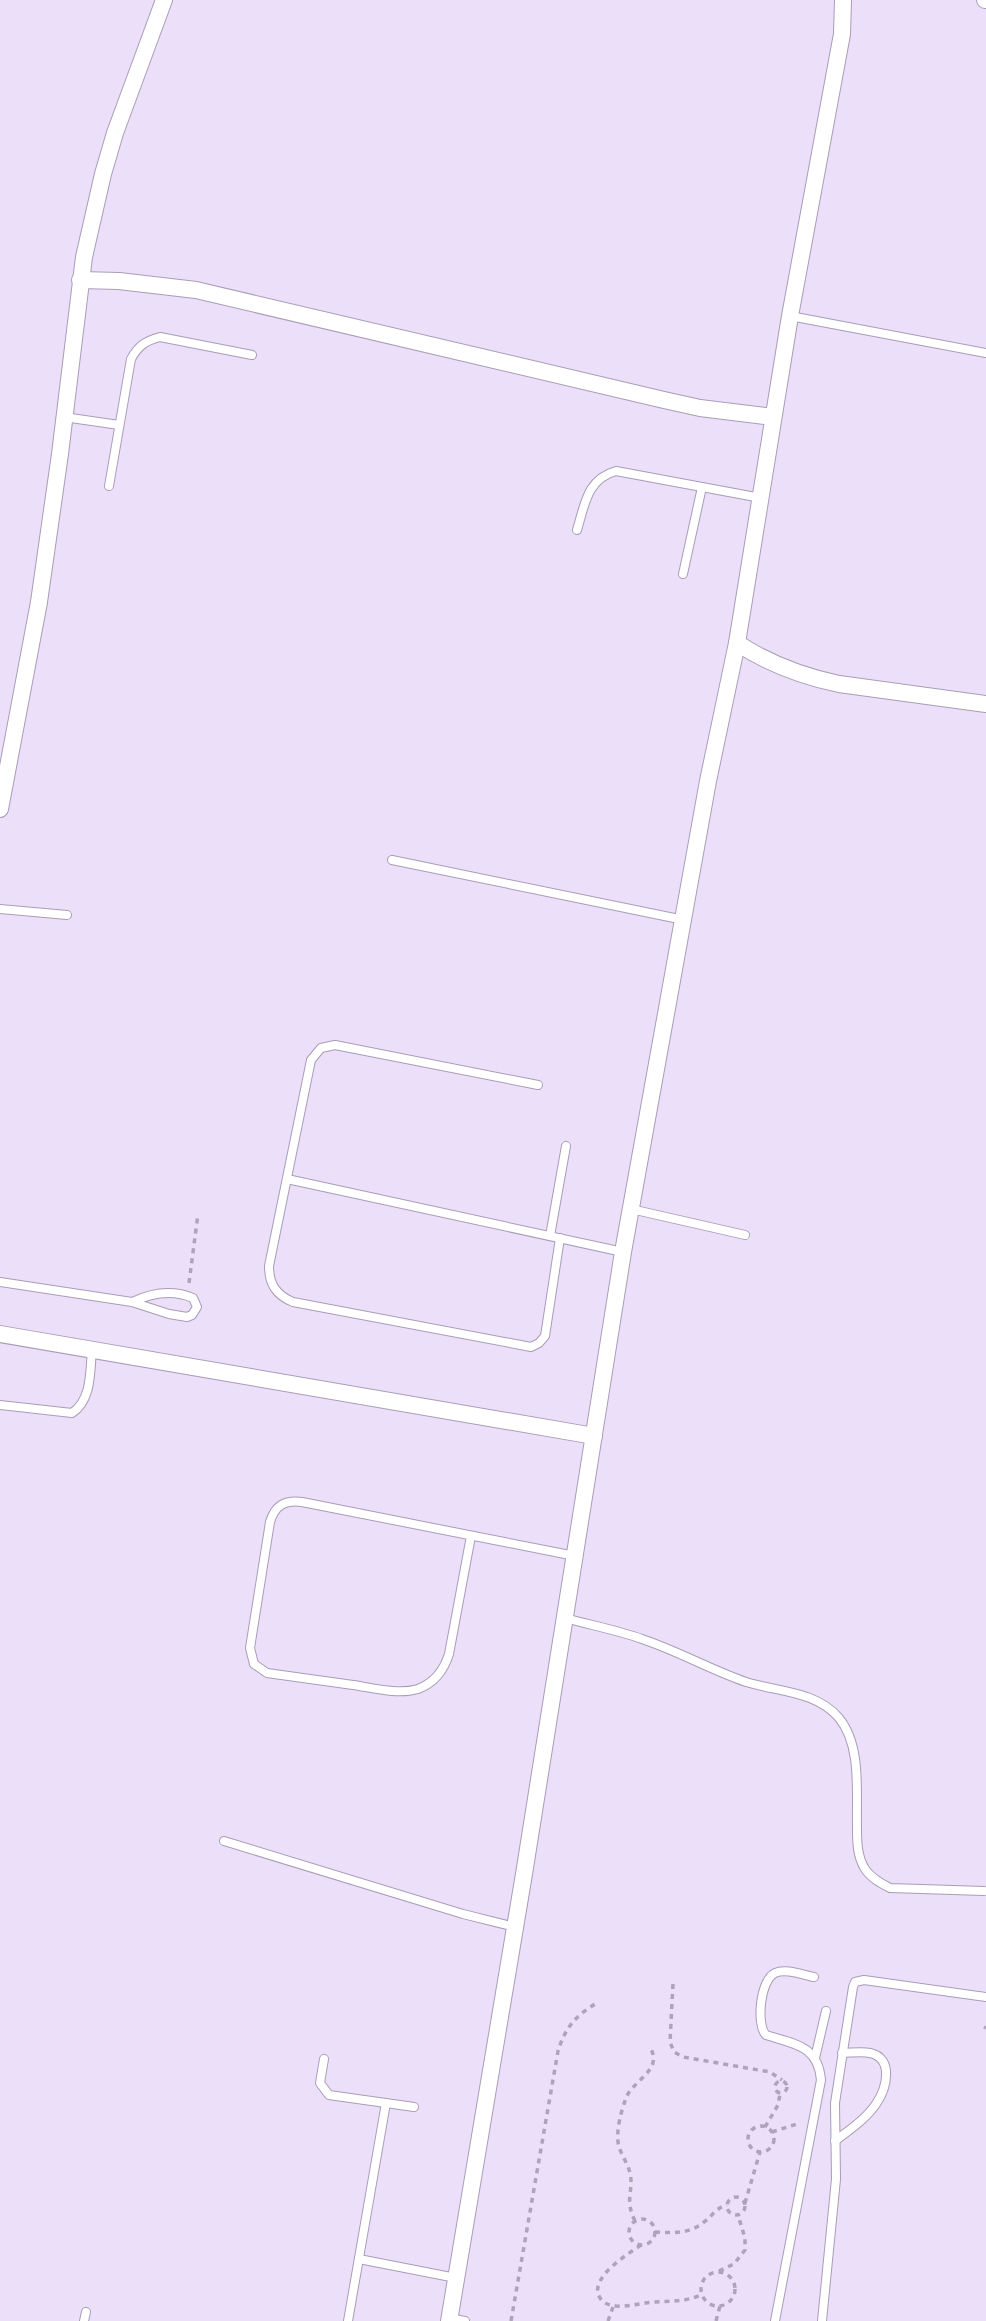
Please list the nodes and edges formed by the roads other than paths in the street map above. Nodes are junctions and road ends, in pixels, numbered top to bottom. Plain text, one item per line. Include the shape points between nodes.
1 (164, 0) edge
2 (843, 0) edge
3 (80, 281) junction
4 (789, 316) junction
5 (986, 353) edge
6 (252, 355) dead end
7 (64, 416) junction
8 (773, 417) junction
9 (119, 425) junction
10 (109, 486) dead end
11 (702, 487) junction
12 (761, 498) junction
13 (576, 530) dead end
14 (682, 574) dead end
15 (737, 643) junction
16 (986, 704) edge
17 (0, 809) edge
18 (392, 860) dead end
19 (0, 909) edge
20 (67, 915) dead end
21 (684, 920) junction
22 (538, 1085) dead end
23 (566, 1146) dead end
24 (288, 1179) junction
25 (631, 1209) junction
26 (745, 1235) dead end
27 (550, 1236) junction
28 (560, 1238) junction
29 (623, 1252) junction
30 (0, 1282) edge
31 (132, 1302) junction
32 (0, 1334) edge
33 (92, 1349) junction
34 (0, 1405) edge
35 (594, 1436) junction
36 (471, 1535) junction
37 (575, 1556) junction
38 (565, 1618) junction
39 (224, 1841) dead end
40 (984, 1891) dead end
41 (515, 1927) junction
42 (814, 1977) dead end
43 (986, 1997) edge
44 (826, 2011) dead end
45 (842, 2053) junction
46 (815, 2058) junction
47 (324, 2059) dead end
48 (386, 2103) junction
49 (414, 2107) dead end
50 (835, 2141) junction
51 (359, 2259) junction
52 (456, 2278) junction
53 (454, 2320) edge
54 (348, 2321) edge
55 (775, 2321) edge
56 (822, 2321) edge

1 - 3 street via 115,133
2 - 4 street via 842,34
3 - 7 street
3 - 8 street via 196,290 700,408
4 - 5 lane
4 - 8 street
6 - 9 lane via 160,337 147,340 131,359
7 - 9 lane
7 - 17 street via 39,602
8 - 12 street
9 - 10 lane
11 - 12 lane
11 - 13 lane via 616,471 603,474 594,484
11 - 14 lane
12 - 15 street
15 - 16 street via 775,665 817,680
15 - 21 street
18 - 21 lane
19 - 20 lane
21 - 25 street
22 - 24 lane via 328,1045 311,1060
23 - 27 lane
24 - 27 lane
24 - 28 lane via 269,1276 277,1292 293,1302 531,1347 545,1336
25 - 26 lane
25 - 29 street
27 - 28 lane
28 - 29 lane
29 - 35 street
30 - 31 lane
31 - 31 lane via 164,1293 193,1298 197,1307 187,1317
32 - 33 street
33 - 34 lane via 86,1398 72,1413
33 - 35 street
35 - 37 street
36 - 36 lane via 302,1502 281,1504 270,1522 250,1648 254,1664 267,1673 394,1690 428,1684 438,1676 449,1654
36 - 37 lane
37 - 38 street
38 - 40 lane via 642,1639 747,1682 824,1704 851,1738 857,1844 866,1871 890,1888
38 - 41 street
39 - 41 lane
41 - 52 street
42 - 46 lane via 779,1972 769,1977 760,2027 766,2035 797,2044
43 - 45 lane via 859,1980 853,1987
44 - 46 lane
45 - 50 lane
45 - 50 lane via 873,2053 887,2069 876,2104
46 - 55 lane via 821,2080
47 - 48 lane via 320,2083 329,2095
48 - 49 lane
48 - 51 lane
50 - 56 lane via 836,2179
51 - 52 lane
51 - 54 lane
52 - 53 street

